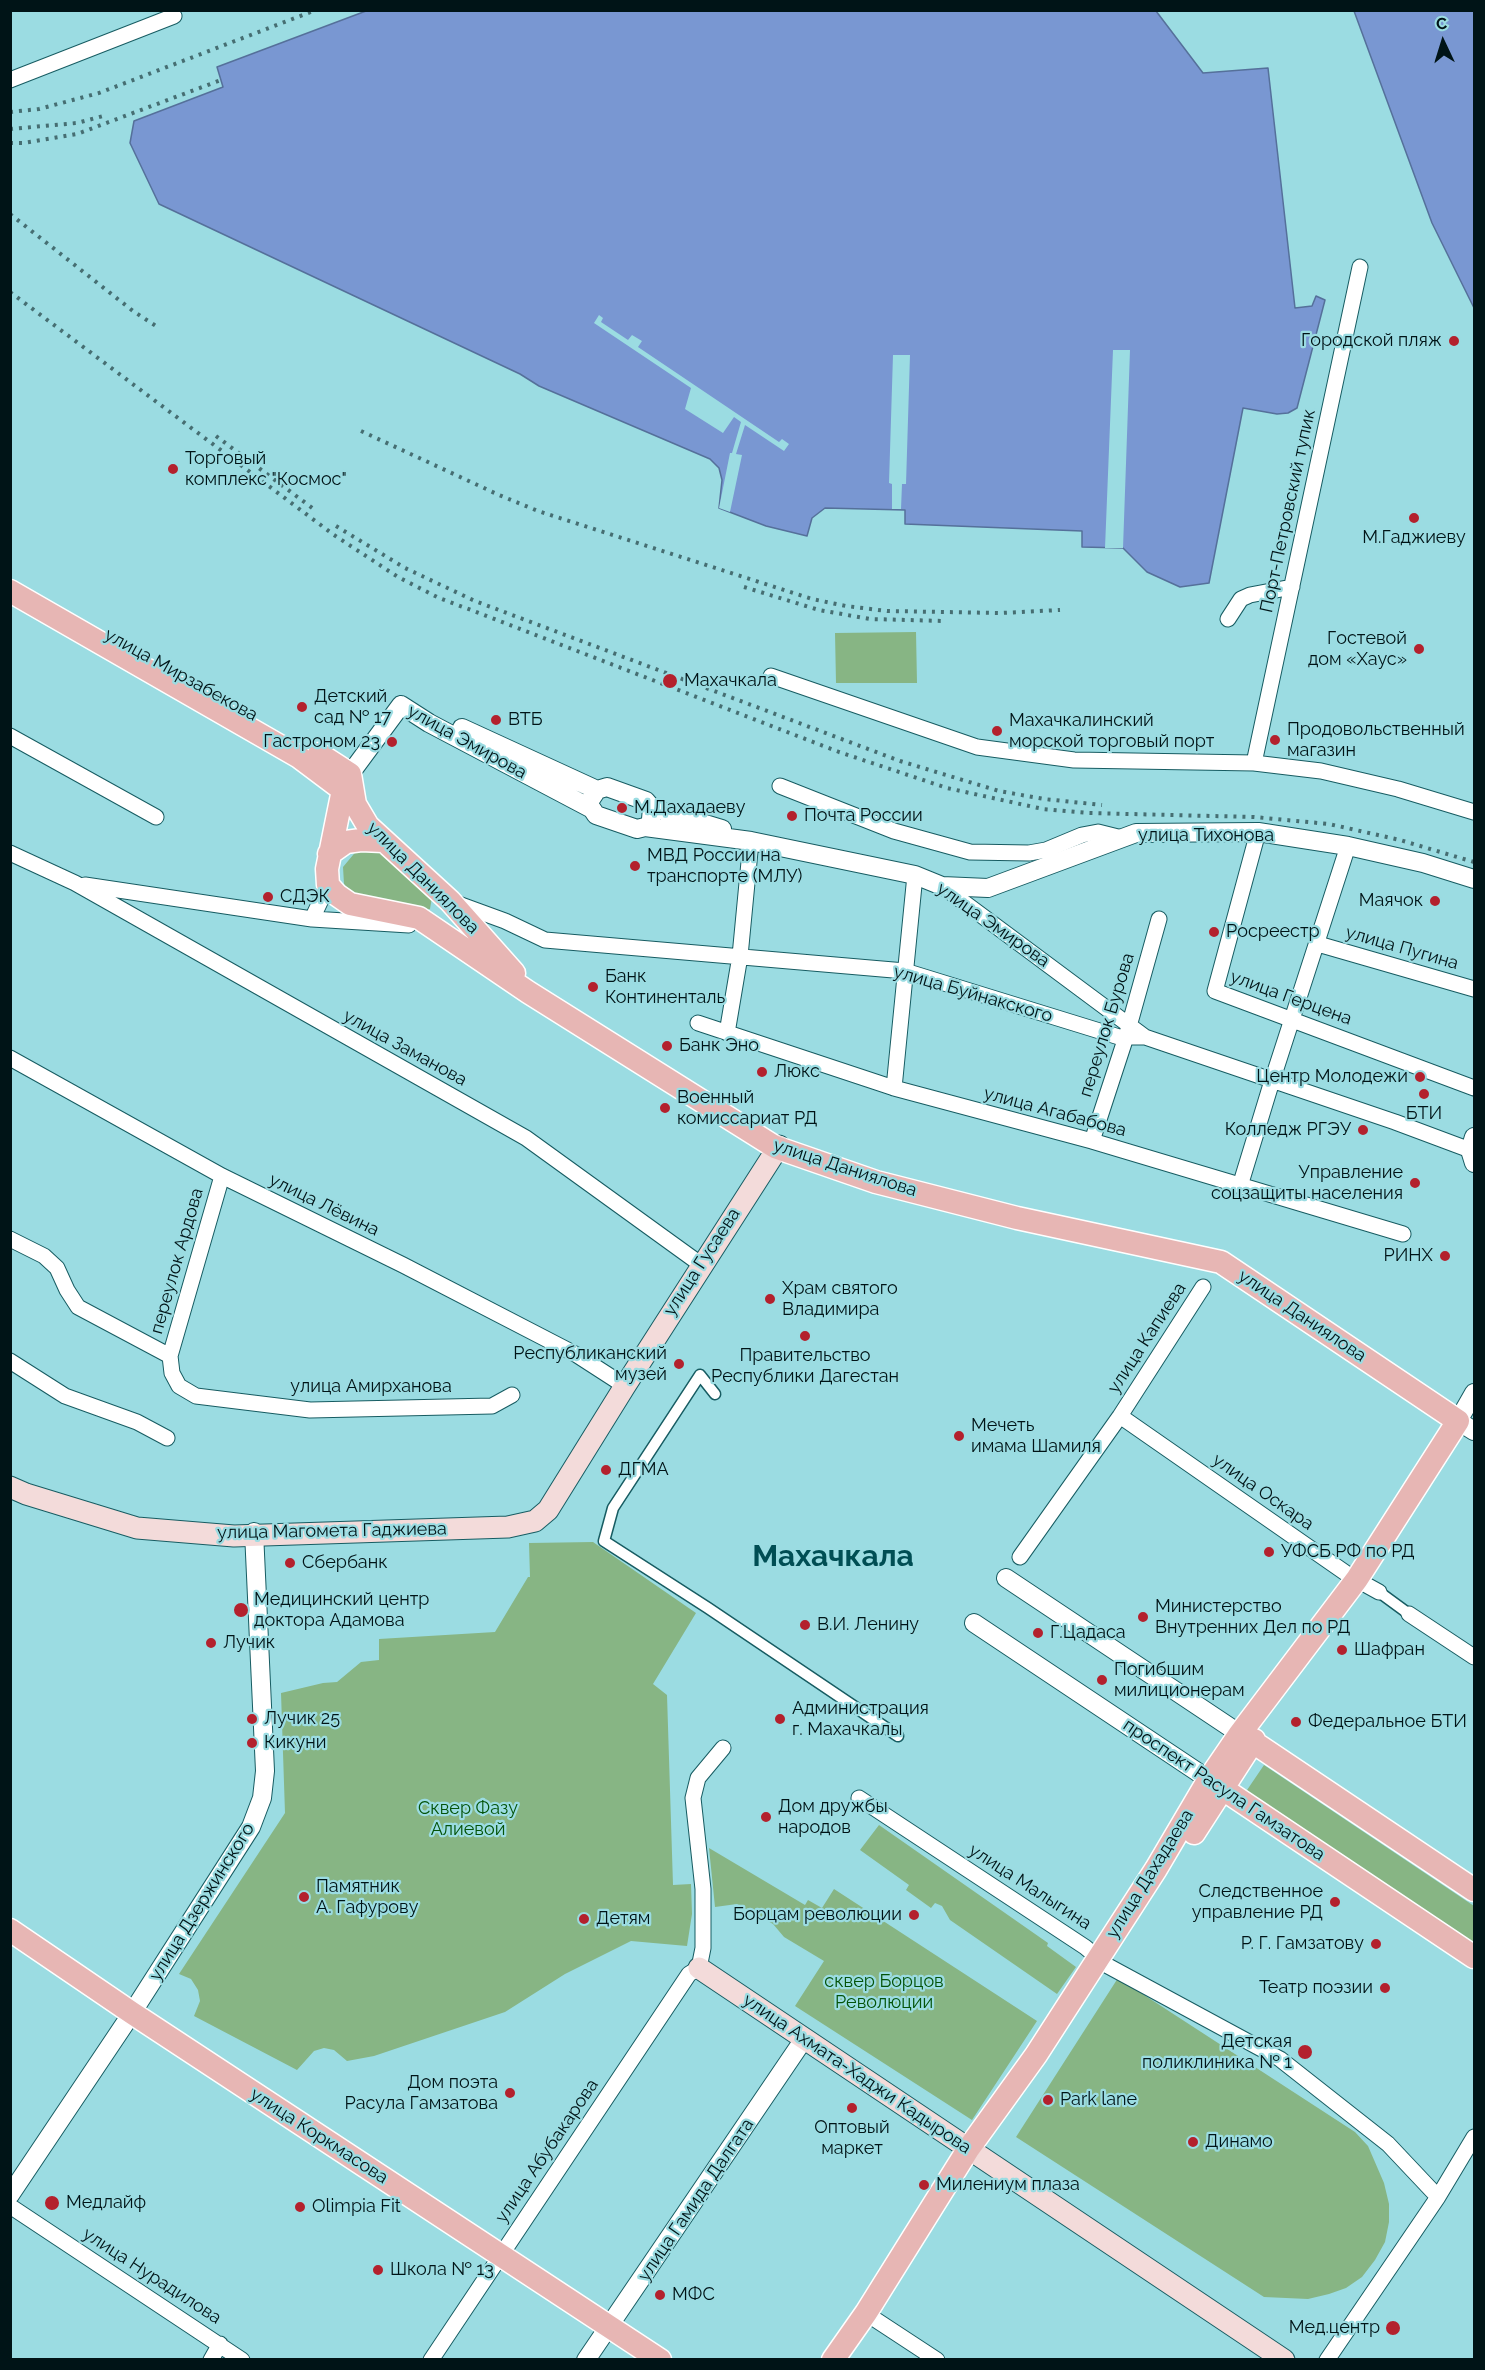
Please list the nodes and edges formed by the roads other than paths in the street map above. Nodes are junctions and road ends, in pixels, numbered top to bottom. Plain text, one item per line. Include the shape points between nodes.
1 (174, 16) dead end
2 (10, 80) edge
3 (1360, 267) dead end
4 (10, 578) edge
5 (1292, 587) junction
6 (10, 591) edge
7 (37, 601) junction
8 (10, 607) edge
9 (1228, 619) dead end
10 (771, 676) dead end
11 (401, 705) junction
12 (10, 736) edge
13 (1254, 763) junction
14 (347, 782) junction
15 (780, 786) dead end
16 (597, 790) junction
17 (651, 808) junction
18 (592, 809) junction
19 (1474, 812) edge
20 (156, 818) dead end
21 (645, 827) junction
22 (1258, 832) junction
23 (1122, 838) junction
24 (383, 841) junction
25 (751, 842) junction
26 (1348, 846) junction
27 (10, 853) edge
28 (329, 854) junction
29 (915, 875) junction
30 (1474, 879) edge
31 (75, 883) junction
32 (328, 885) junction
33 (942, 886) junction
34 (450, 901) junction
35 (419, 918) junction
36 (312, 919) junction
37 (1159, 919) dead end
38 (1318, 944) junction
39 (740, 956) junction
40 (905, 971) junction
41 (1474, 989) edge
42 (1292, 1019) junction
43 (698, 1023) dead end
44 (1128, 1030) junction
45 (727, 1034) junction
46 (10, 1058) edge
47 (1272, 1081) junction
48 (894, 1088) junction
49 (1474, 1088) edge
50 (1092, 1141) junction
51 (777, 1147) junction
52 (1473, 1150) edge
53 (222, 1176) junction
54 (1240, 1186) junction
55 (1403, 1234) dead end
56 (10, 1239) edge
57 (702, 1265) junction
58 (1203, 1287) dead end
59 (170, 1356) junction
60 (10, 1361) edge
61 (623, 1385) junction
62 (1474, 1393) edge
63 (716, 1394) dead end
64 (512, 1395) dead end
65 (1120, 1416) junction
66 (1468, 1423) edge
67 (167, 1438) dead end
68 (10, 1481) edge
69 (10, 1487) edge
70 (548, 1510) joint
71 (522, 1521) joint
72 (254, 1534) junction
73 (1020, 1557) dead end
74 (1006, 1578) dead end
75 (1368, 1585) junction
76 (1409, 1614) joint
77 (974, 1623) dead end
78 (1474, 1657) edge
79 (898, 1736) dead end
80 (1246, 1738) junction
81 (723, 1748) dead end
82 (1216, 1784) junction
83 (859, 1798) dead end
84 (1474, 1890) edge
85 (10, 1930) edge
86 (1474, 1957) edge
87 (1103, 1962) junction
88 (699, 1968) junction
89 (132, 2013) junction
90 (804, 2038) junction
91 (1474, 2137) edge
92 (973, 2151) junction
93 (10, 2195) edge
94 (1438, 2197) junction
95 (10, 2206) edge
96 (500, 2256) junction
97 (873, 2318) junction
98 (609, 2328) junction
99 (220, 2344) junction
100 (211, 2360) edge
101 (242, 2360) edge
102 (431, 2360) edge
103 (586, 2360) edge
104 (660, 2360) edge
105 (833, 2360) edge
106 (846, 2360) edge
107 (937, 2360) edge
108 (1284, 2360) edge
109 (1327, 2360) edge

1 - 2 street
3 - 5 street, Порт-Петровский тупик
4 - 7 main road, улица Мирзабекова
5 - 9 street via 1240,599
5 - 13 street, Порт-Петровский тупик
6 - 7 main road, улица Мирзабекова
7 - 8 street
7 - 14 main road, улица Мирзабекова
10 - 13 street via 977,747 1074,760
11 - 14 street
11 - 16 street, улица Эмирова via 431,714
11 - 18 street, улица Эмирова
12 - 20 street
13 - 19 street via 1321,771
14 - 24 main road, улица Даниялова via 368,826
14 - 28 main road
15 - 23 street via 894,831 970,852 1046,850 1098,832
16 - 17 street, улица Эмирова via 608,787 646,801
16 - 18 street via 590,801
17 - 21 street via 650,822
17 - 25 street, улица Эмирова
18 - 21 street, улица Эмирова via 597,815 637,829
21 - 25 street, улица Эмирова
22 - 23 street, улица Тихонова via 1136,833
22 - 26 street, улица Тихонова
22 - 42 street, улица Герцена via 1215,991
23 - 33 street, улица Тихонова via 988,888
24 - 28 main road via 346,842
24 - 34 main road, улица Даниялова
25 - 29 street, улица Эмирова
25 - 39 street
26 - 30 street, улица Тихонова
26 - 38 street
27 - 31 street, улица Заманова
28 - 32 main road
29 - 33 street, улица Эмирова
29 - 40 street
31 - 36 street, улица Заманова
31 - 57 street, улица Заманова via 526,1138
32 - 35 main road, улица Даниялова via 350,904
32 - 36 street
33 - 44 street, улица Эмирова
34 - 35 main road via 440,914
34 - 39 street, улица Буйнакского via 545,939
34 - 51 main road, улица Даниялова via 530,990
35 - 36 street, улица Заманова via 409,925
35 - 51 main road, улица Даниялова via 528,992
37 - 44 street, переулок Бурова
38 - 41 street, улица Пугина
38 - 42 street
39 - 40 street, улица Буйнакского
39 - 45 street
40 - 44 street, улица Буйнакского via 1119,1037
40 - 48 street
42 - 47 street
42 - 49 street, улица Герцена
43 - 45 street, улица Агабабова
44 - 47 street, улица Эмирова
44 - 50 street, переулок Бурова
45 - 48 street, улица Агабабова
46 - 53 street, улица Лёвина
47 - 52 street
47 - 54 street
48 - 50 street, улица Агабабова
50 - 54 street, улица Агабабова
51 - 57 main road, улица Гусаева
51 - 66 main road, улица Даниялова via 887,1185 1221,1262
53 - 59 street, переулок Ардова
53 - 61 street, улица Лёвина via 577,1355
54 - 55 street, улица Агабабова
56 - 59 street via 44,1256 57,1268 78,1307
57 - 61 main road, улица Гусаева
58 - 65 street, улица Капиева
59 - 64 street, улица Амирханова via 179,1386 196,1396 310,1410 492,1406
60 - 67 street via 65,1396 137,1422
61 - 70 main road, улица Гусаева
61 - 71 main road, улица Гусаева via 547,1507
62 - 66 street, улица Дахадаева
63 - 79 street via 700,1375 613,1508 603,1541
65 - 73 street, улица Капиева
65 - 75 street, улица Оскара
66 - 75 main road, улица Дахадаева
68 - 72 main road, улица Магомета Гаджиева via 138,1524
69 - 72 main road, улица Магомета Гаджиева via 137,1528
70 - 72 main road, улица Магомета Гаджиева via 535,1521 508,1527
71 - 72 main road, улица Магомета Гаджиева via 505,1525
72 - 89 street, улица Дзержинского via 265,1771 262,1798 251,1827
74 - 80 street
75 - 76 street, улица Оскара
75 - 80 main road, улица Дахадаева
76 - 78 street, улица Оскара
77 - 82 street, проспект Расула Гамзатова
80 - 82 main road, улица Дахадаева
80 - 84 main road
81 - 88 street via 698,1778 693,1798 703,1889
82 - 86 main road, проспект Расула Гамзатова
82 - 87 main road, улица Дахадаева via 1156,1869
83 - 87 street, улица Малыгина
85 - 89 main road, улица Коркмасова
87 - 92 main road, улица Дахадаева
87 - 94 street, улица Малыгина via 1280,2059 1388,2144
88 - 90 main road, улица Ахмата-Хаджи Кадырова
88 - 96 street, улица Абубакарова via 689,1974
89 - 93 street, улица Дзержинского
89 - 96 main road, улица Коркмасова
90 - 92 main road, улица Ахмата-Хаджи Кадырова
90 - 98 street, улица Гамида Далгата
91 - 94 street
92 - 97 main road, улица Дахадаева
92 - 105 main road, улица Дахадаева
92 - 108 main road, улица Ахмата-Хаджи Кадырова
94 - 109 street
95 - 99 street, улица Нурадилова
96 - 98 main road, улица Коркмасова
96 - 102 street, улица Абубакарова
97 - 106 main road, улица Дахадаева
97 - 107 street
98 - 103 street, улица Гамида Далгата
98 - 104 main road, улица Коркмасова
99 - 100 street
99 - 101 street, улица Нурадилова

